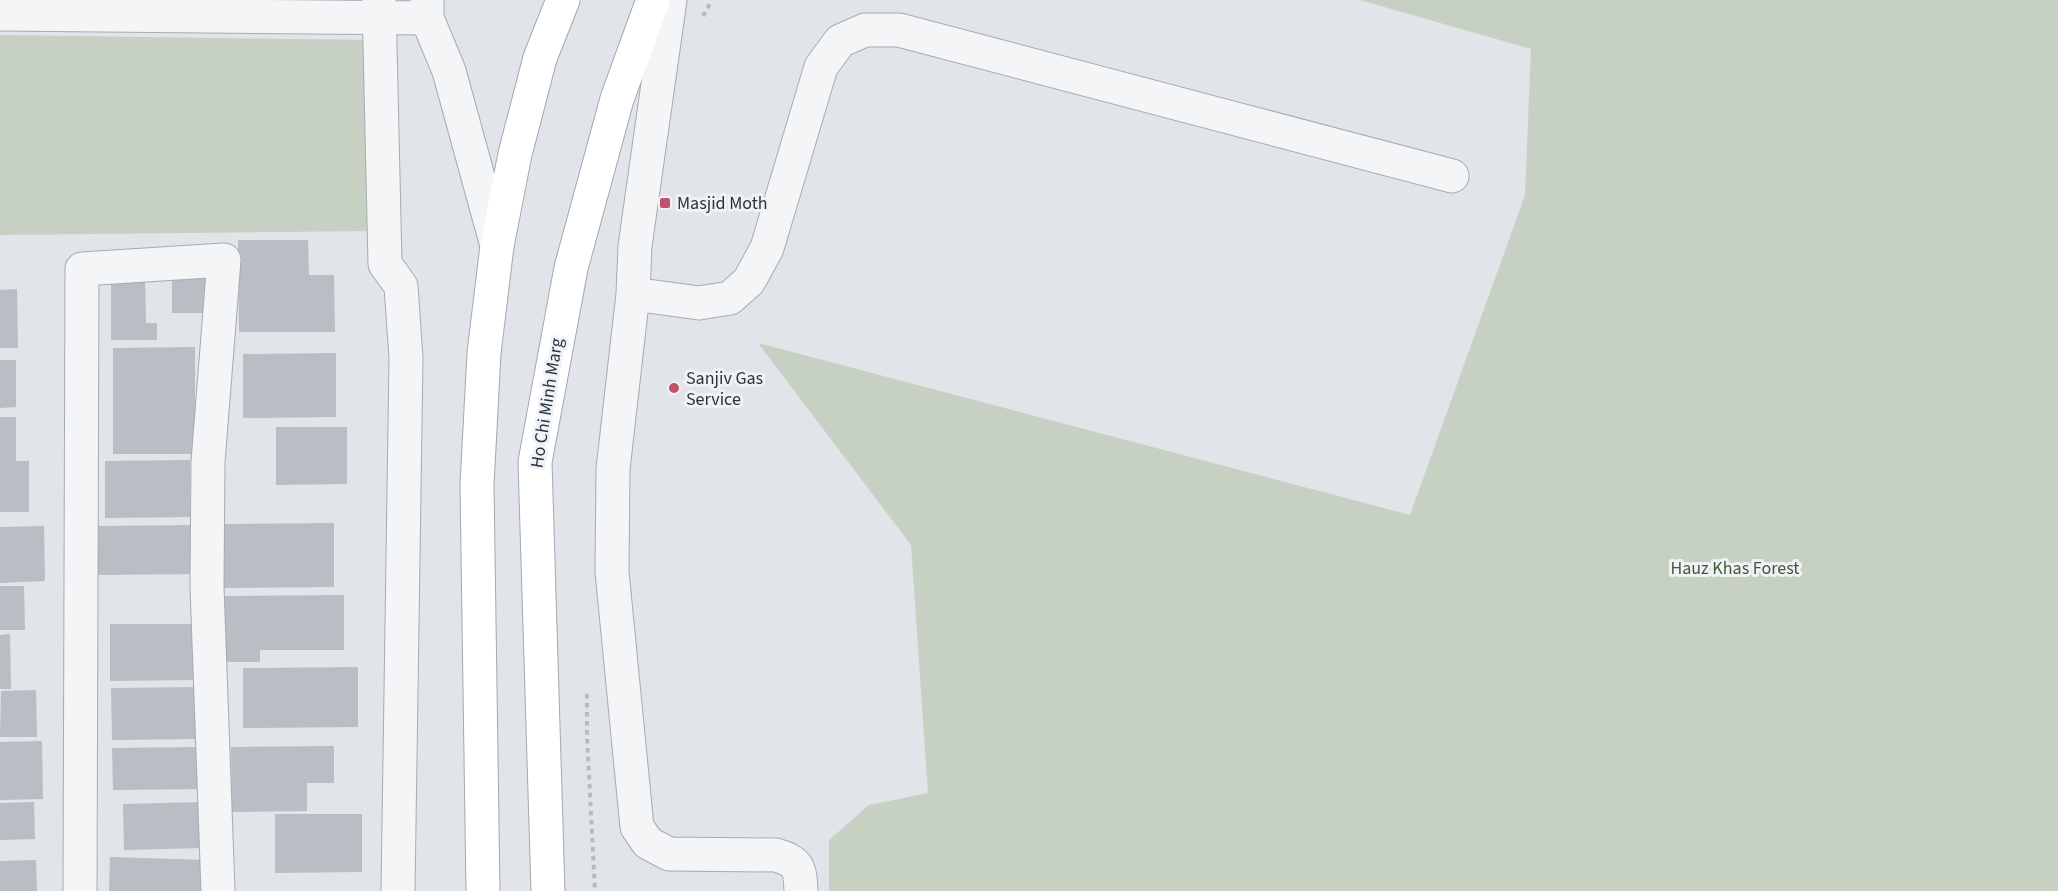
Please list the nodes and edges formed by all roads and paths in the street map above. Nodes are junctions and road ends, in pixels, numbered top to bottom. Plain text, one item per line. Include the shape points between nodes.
1 (563, 0) edge
2 (653, 0) edge
3 (670, 0) edge
4 (141, 8) edge
5 (283, 8) edge
6 (379, 9) edge
7 (427, 9) edge
8 (0, 14) edge
9 (1452, 176) dead end
10 (497, 246) junction
11 (633, 294) junction
12 (80, 891) edge
13 (218, 891) edge
14 (398, 891) edge
15 (483, 891) edge
16 (548, 891) edge
17 (801, 891) edge

1 - 10 main road via 540,58
2 - 16 main road, Ho Chi Minh Marg via 617,99 571,268 535,462
3 - 11 street via 635,246
4 - 5 street
4 - 8 street
5 - 6 street
6 - 7 street
6 - 14 street via 385,264 401,286 406,358
7 - 10 street via 449,71
9 - 11 street via 898,30 866,30 840,41 820,67 767,248 749,281 730,298 699,303
10 - 15 main road via 484,353 477,485
11 - 17 street via 613,469 612,572 637,827 648,843 669,854 776,855 791,860 801,874
12 - 13 street via 82,269 224,260 208,462 207,553

